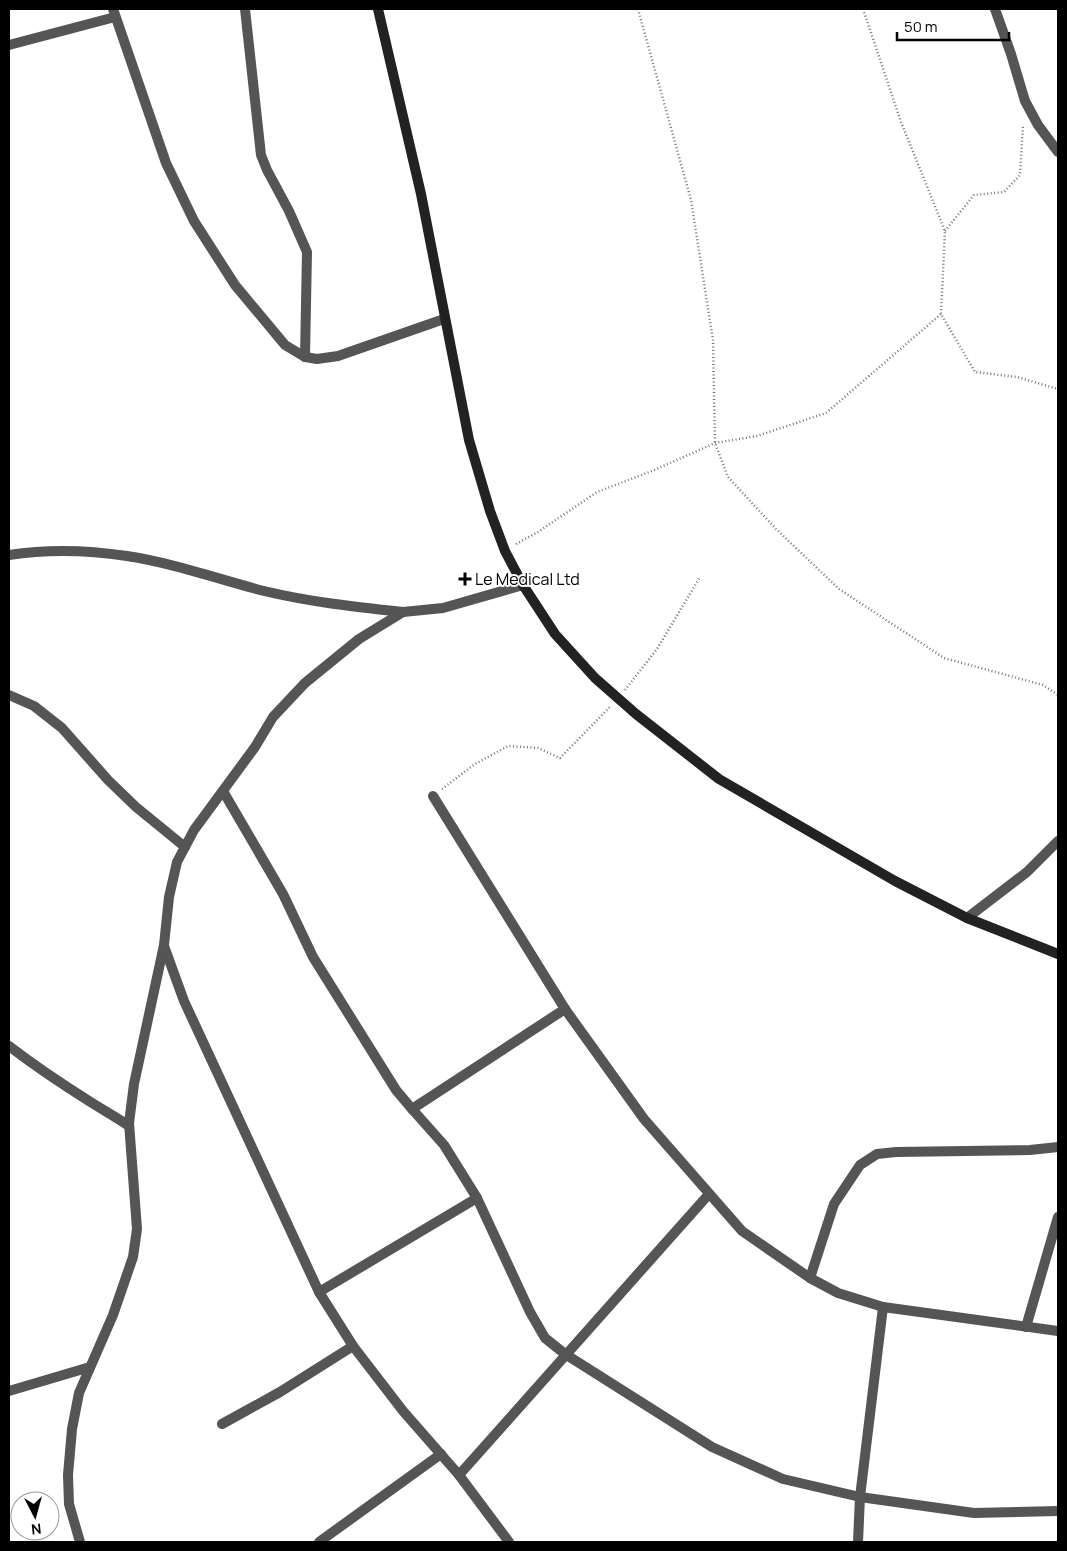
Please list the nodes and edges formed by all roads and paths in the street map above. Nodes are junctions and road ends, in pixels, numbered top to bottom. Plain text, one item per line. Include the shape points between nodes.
1 (245, 9) edge
2 (378, 9) edge
3 (638, 9) edge
4 (863, 9) edge
5 (995, 9) edge
6 (114, 13) edge
7 (9, 45) edge
8 (1024, 101) junction
9 (1058, 152) edge
10 (945, 231) junction
11 (941, 314) junction
12 (444, 319) junction
13 (305, 357) junction
14 (1058, 389) edge
15 (715, 443) junction
16 (505, 551) junction
17 (9, 555) edge
18 (700, 577) dead end
19 (523, 585) junction
20 (403, 612) junction
21 (9, 695) edge
22 (1058, 695) edge
23 (618, 699) junction
24 (223, 791) junction
25 (433, 796) joint
26 (1058, 841) edge
27 (185, 847) junction
28 (967, 918) junction
29 (164, 945) junction
30 (1058, 954) edge
31 (565, 1009) junction
32 (9, 1046) edge
33 (412, 1109) junction
34 (129, 1126) junction
35 (1058, 1147) edge
36 (708, 1194) junction
37 (477, 1198) junction
38 (1058, 1217) edge
39 (810, 1278) junction
40 (318, 1292) junction
41 (883, 1308) junction
42 (1026, 1328) junction
43 (1058, 1331) edge
44 (353, 1346) junction
45 (565, 1354) junction
46 (90, 1367) junction
47 (9, 1391) edge
48 (222, 1424) dead end
49 (441, 1454) junction
50 (459, 1475) junction
51 (860, 1497) junction
52 (1058, 1511) edge
53 (80, 1542) edge
54 (319, 1542) edge
55 (509, 1542) edge
56 (858, 1542) edge

1 - 13 street via 261,155 307,252
2 - 12 main road via 420,194
3 - 15 path via 690,200 713,340
4 - 10 path via 901,122
5 - 8 street
6 - 7 street
6 - 13 street via 166,163 194,221 241,292 284,344
8 - 9 street
8 - 10 path via 1020,175 1004,192 974,195
10 - 11 path
11 - 14 path via 974,372 1016,377
11 - 15 path via 826,412 757,436
12 - 13 street via 338,356
12 - 16 main road via 469,440
15 - 16 path via 597,492
15 - 22 path via 728,477 776,529 839,589 944,658 1043,685
16 - 19 main road
17 - 20 street via 53,551 128,556 304,600
18 - 23 path via 657,649
19 - 20 street via 443,608
19 - 23 main road via 555,634 594,678
20 - 24 street via 359,639 305,683 273,717
21 - 27 street via 34,706 62,728 136,808
23 - 25 path via 560,758 538,748 508,746 475,764
23 - 28 main road via 719,779 895,881
24 - 27 street
24 - 33 street via 283,894 313,957 396,1090
25 - 31 street
26 - 28 street via 1027,872
27 - 29 street via 177,862 171,888
28 - 30 main road
29 - 34 street via 134,1084
29 - 40 street via 184,1001
31 - 33 street
31 - 36 street via 644,1119
32 - 34 street
33 - 37 street via 444,1145
34 - 46 street via 137,1229 133,1257
35 - 39 street via 877,1154 860,1165 834,1204
36 - 39 street via 742,1231
36 - 45 street
37 - 40 street
37 - 45 street via 530,1312 546,1338
38 - 42 street
39 - 41 street
40 - 44 street
41 - 42 street
41 - 51 street
42 - 43 street
44 - 48 street
44 - 49 street via 403,1412
45 - 50 street
45 - 51 street via 712,1447 783,1479
46 - 47 street
46 - 53 street via 79,1393 68,1475 69,1504
49 - 50 street
49 - 54 street
50 - 55 street
51 - 52 street via 974,1513
51 - 56 street

